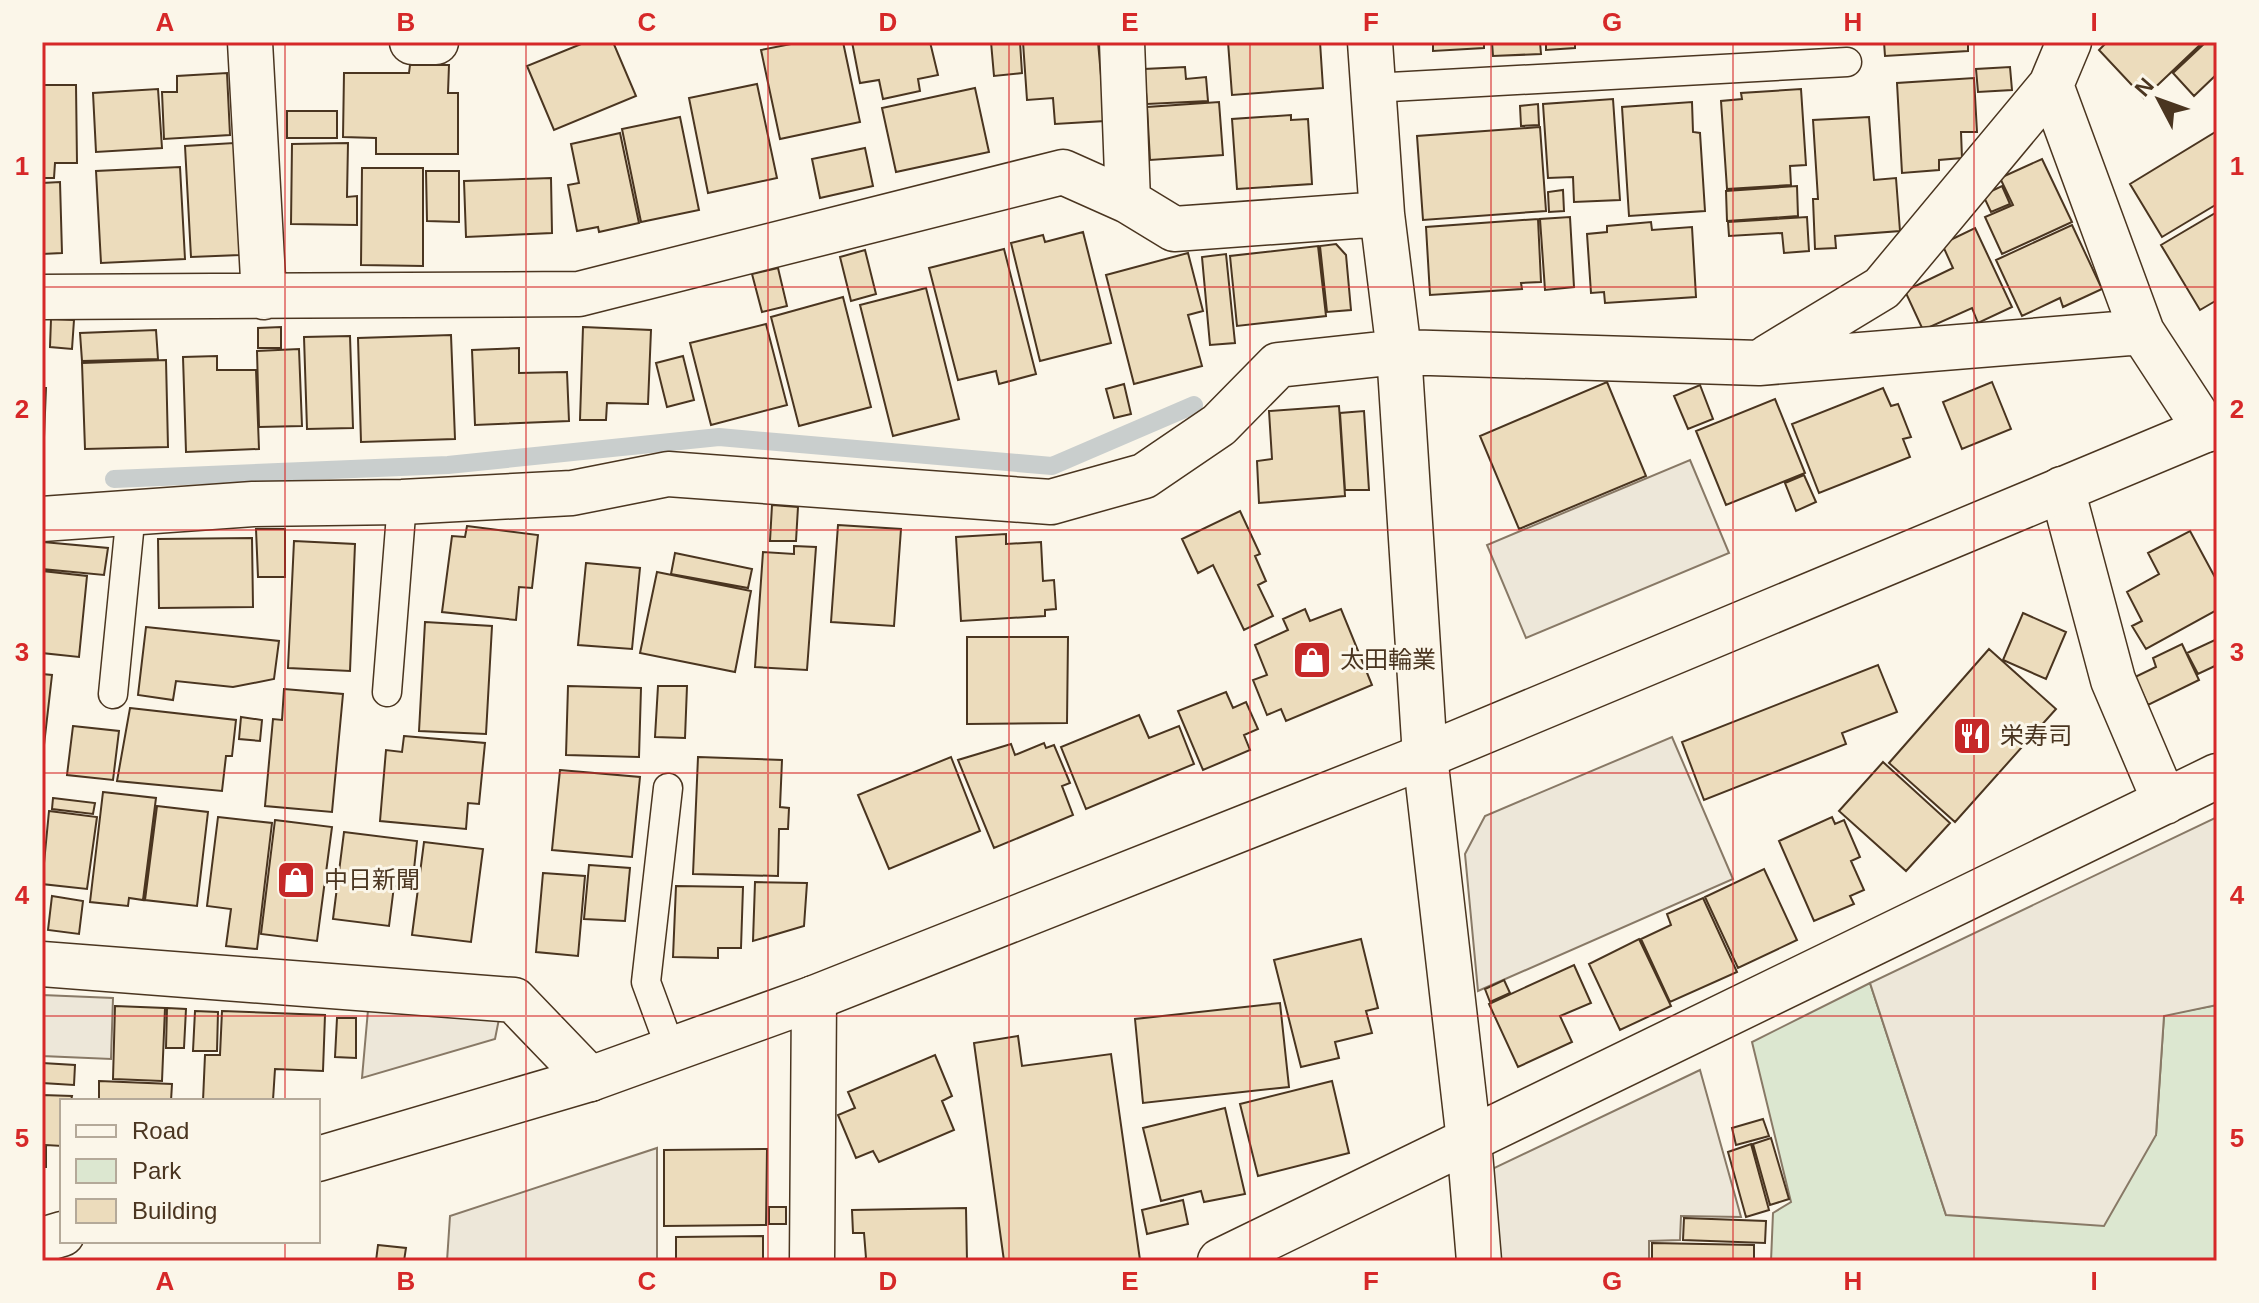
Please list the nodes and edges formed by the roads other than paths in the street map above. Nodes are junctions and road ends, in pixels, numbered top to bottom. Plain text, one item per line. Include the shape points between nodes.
1 (250, 42) edge
2 (412, 42) edge
3 (436, 42) edge
4 (1122, 42) edge
5 (1370, 42) edge
6 (2069, 42) edge
7 (1847, 62) dead end
8 (2051, 85) junction
9 (1372, 88) junction
10 (1128, 201) junction
11 (1382, 214) junction
12 (42, 297) edge
13 (264, 297) junction
14 (2142, 332) junction
15 (1399, 352) junction
16 (1759, 363) junction
17 (2211, 427) edge
18 (2062, 489) junction
19 (402, 502) junction
20 (131, 512) junction
21 (42, 519) edge
22 (387, 692) dead end
23 (113, 694) dead end
24 (1425, 756) junction
25 (2217, 776) edge
26 (668, 788) dead end
27 (2165, 802) junction
28 (42, 964) edge
29 (814, 998) junction
30 (671, 1050) junction
31 (590, 1079) junction
32 (1469, 1141) junction
33 (320, 1158) edge
34 (812, 1261) edge
35 (1220, 1261) edge
36 (1479, 1261) edge

1 - 13 street
2 - 3 street
4 - 10 street
5 - 9 street
6 - 8 street
7 - 9 lane
8 - 14 street
8 - 16 street via 1882,288
9 - 11 street
10 - 11 street via 1174,229
10 - 13 street via 1063,172 579,294
11 - 15 street
12 - 13 street
14 - 16 street
14 - 17 street
15 - 16 street
15 - 19 street via 1278,365 1219,425 1144,476 1051,502 668,474 572,493
15 - 24 street
17 - 18 street
18 - 24 street
18 - 27 street via 2113,680
19 - 20 street
19 - 22 lane
20 - 21 street
20 - 23 lane
24 - 29 street
24 - 32 street
25 - 27 street
26 - 30 lane via 646,982
27 - 32 street
28 - 31 street via 514,1000
29 - 30 street
29 - 34 street
30 - 31 street
31 - 33 street
32 - 35 street
32 - 36 street

